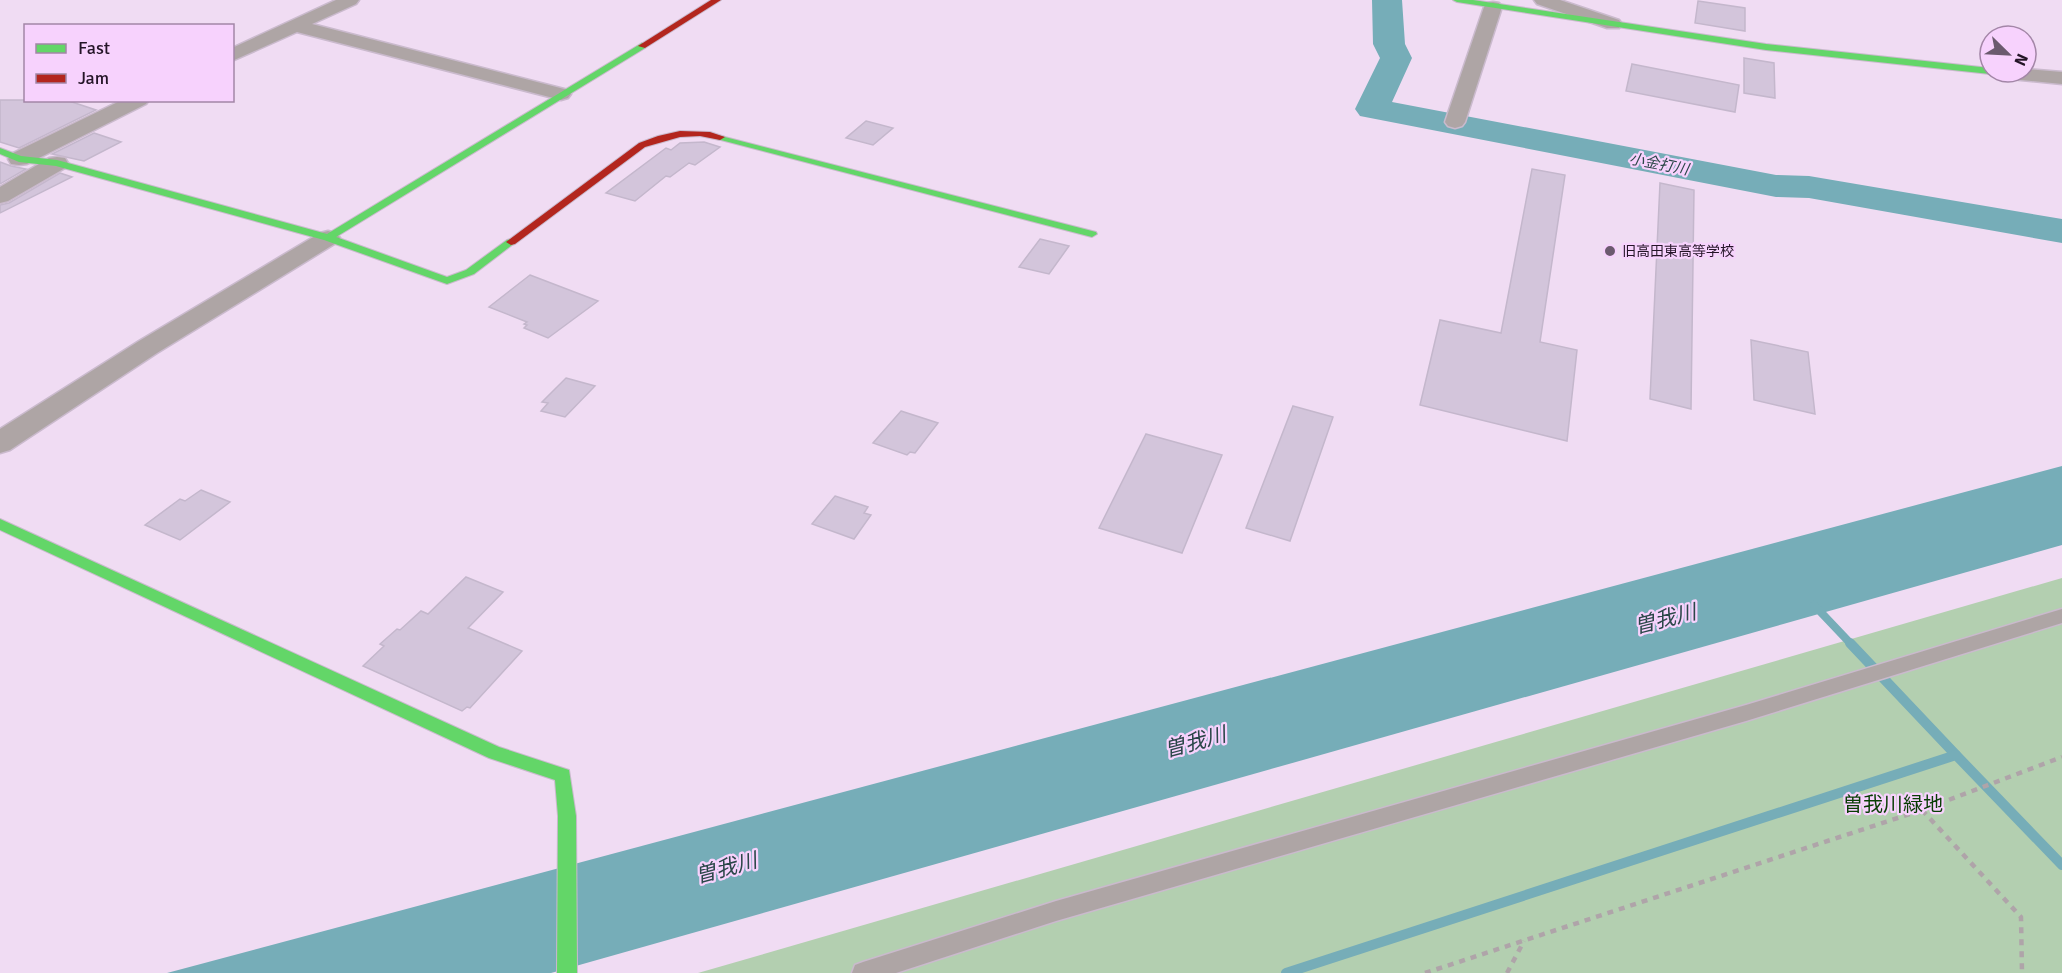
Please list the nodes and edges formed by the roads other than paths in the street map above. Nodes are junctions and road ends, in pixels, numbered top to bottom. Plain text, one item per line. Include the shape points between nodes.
1 (350, 0) edge
2 (717, 0) edge
3 (1457, 0) edge
4 (1543, 0) edge
5 (1493, 7) junction
6 (293, 25) junction
7 (1624, 27) junction
8 (234, 54) edge
9 (1978, 70) edge
10 (2038, 76) edge
11 (2062, 78) edge
12 (561, 94) junction
13 (135, 102) edge
14 (1455, 122) dead end
15 (0, 151) edge
16 (20, 159) junction
17 (57, 164) junction
18 (0, 196) edge
19 (1092, 234) dead end
20 (328, 238) junction
21 (0, 443) edge
22 (0, 524) edge
23 (2062, 616) edge
24 (567, 973) edge
25 (863, 973) edge

1 - 6 street
2 - 12 street
3 - 5 street
4 - 7 street
5 - 7 street
5 - 14 street
6 - 8 street
6 - 12 street
7 - 9 street
10 - 11 street
12 - 20 street
13 - 16 street
15 - 16 street
16 - 17 street
17 - 18 street
17 - 20 street
19 - 20 street via 705,133 676,132 642,145 470,272 447,281
20 - 21 street
22 - 24 street via 495,753 564,775
23 - 25 lane via 1746,713 1056,911

